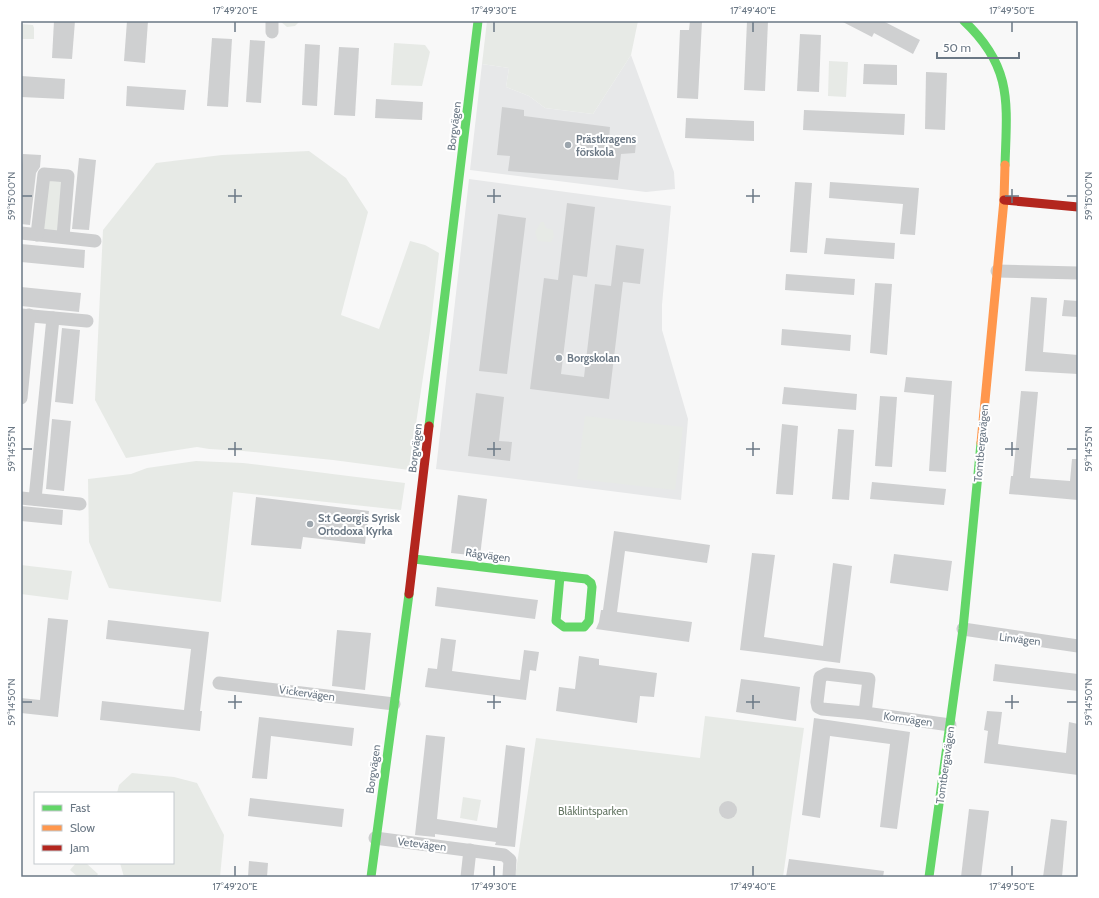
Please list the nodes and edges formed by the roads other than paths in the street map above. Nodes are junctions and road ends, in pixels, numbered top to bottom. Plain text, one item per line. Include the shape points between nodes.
1 (478, 21) edge
2 (964, 21) edge
3 (1004, 200) junction
4 (1078, 207) edge
5 (21, 233) edge
6 (38, 235) junction
7 (63, 237) junction
8 (95, 241) dead end
9 (997, 271) junction
10 (1078, 273) edge
11 (25, 315) edge
12 (53, 318) junction
13 (87, 321) dead end
14 (21, 398) edge
15 (21, 498) edge
16 (36, 499) junction
17 (80, 504) dead end
18 (414, 559) junction
19 (560, 576) junction
20 (963, 630) junction
21 (1078, 646) edge
22 (219, 683) dead end
23 (394, 704) junction
24 (865, 713) dead end
25 (950, 725) junction
26 (375, 838) junction
27 (470, 850) junction
28 (371, 877) edge
29 (467, 877) edge
30 (508, 877) edge
31 (929, 877) edge

1 - 18 street, Borgvägen
2 - 3 street, Tomtbergavägen via 976,31 990,51 1005,88 1007,103
3 - 4 street
3 - 9 street, Tomtbergavägen
5 - 6 street
6 - 7 street
6 - 7 street via 44,174 68,176
7 - 8 street
9 - 10 street
9 - 20 street, Tomtbergavägen
11 - 12 street
11 - 14 street
12 - 13 street
12 - 16 street
15 - 16 street
16 - 17 street
18 - 19 street, Rågvägen
18 - 23 street, Borgvägen
19 - 19 street, Rågvägen via 556,621 564,627 584,628 589,621 591,583 586,579
20 - 21 street, Linvägen
20 - 25 street, Tomtbergavägen
22 - 23 street, Vickervägen
23 - 26 street, Borgvägen
24 - 25 street, Kornvägen
25 - 31 street, Tomtbergavägen
26 - 27 street, Vetevägen
26 - 28 street, Borgvägen
27 - 29 street
27 - 30 street, Vetevägen via 508,857

